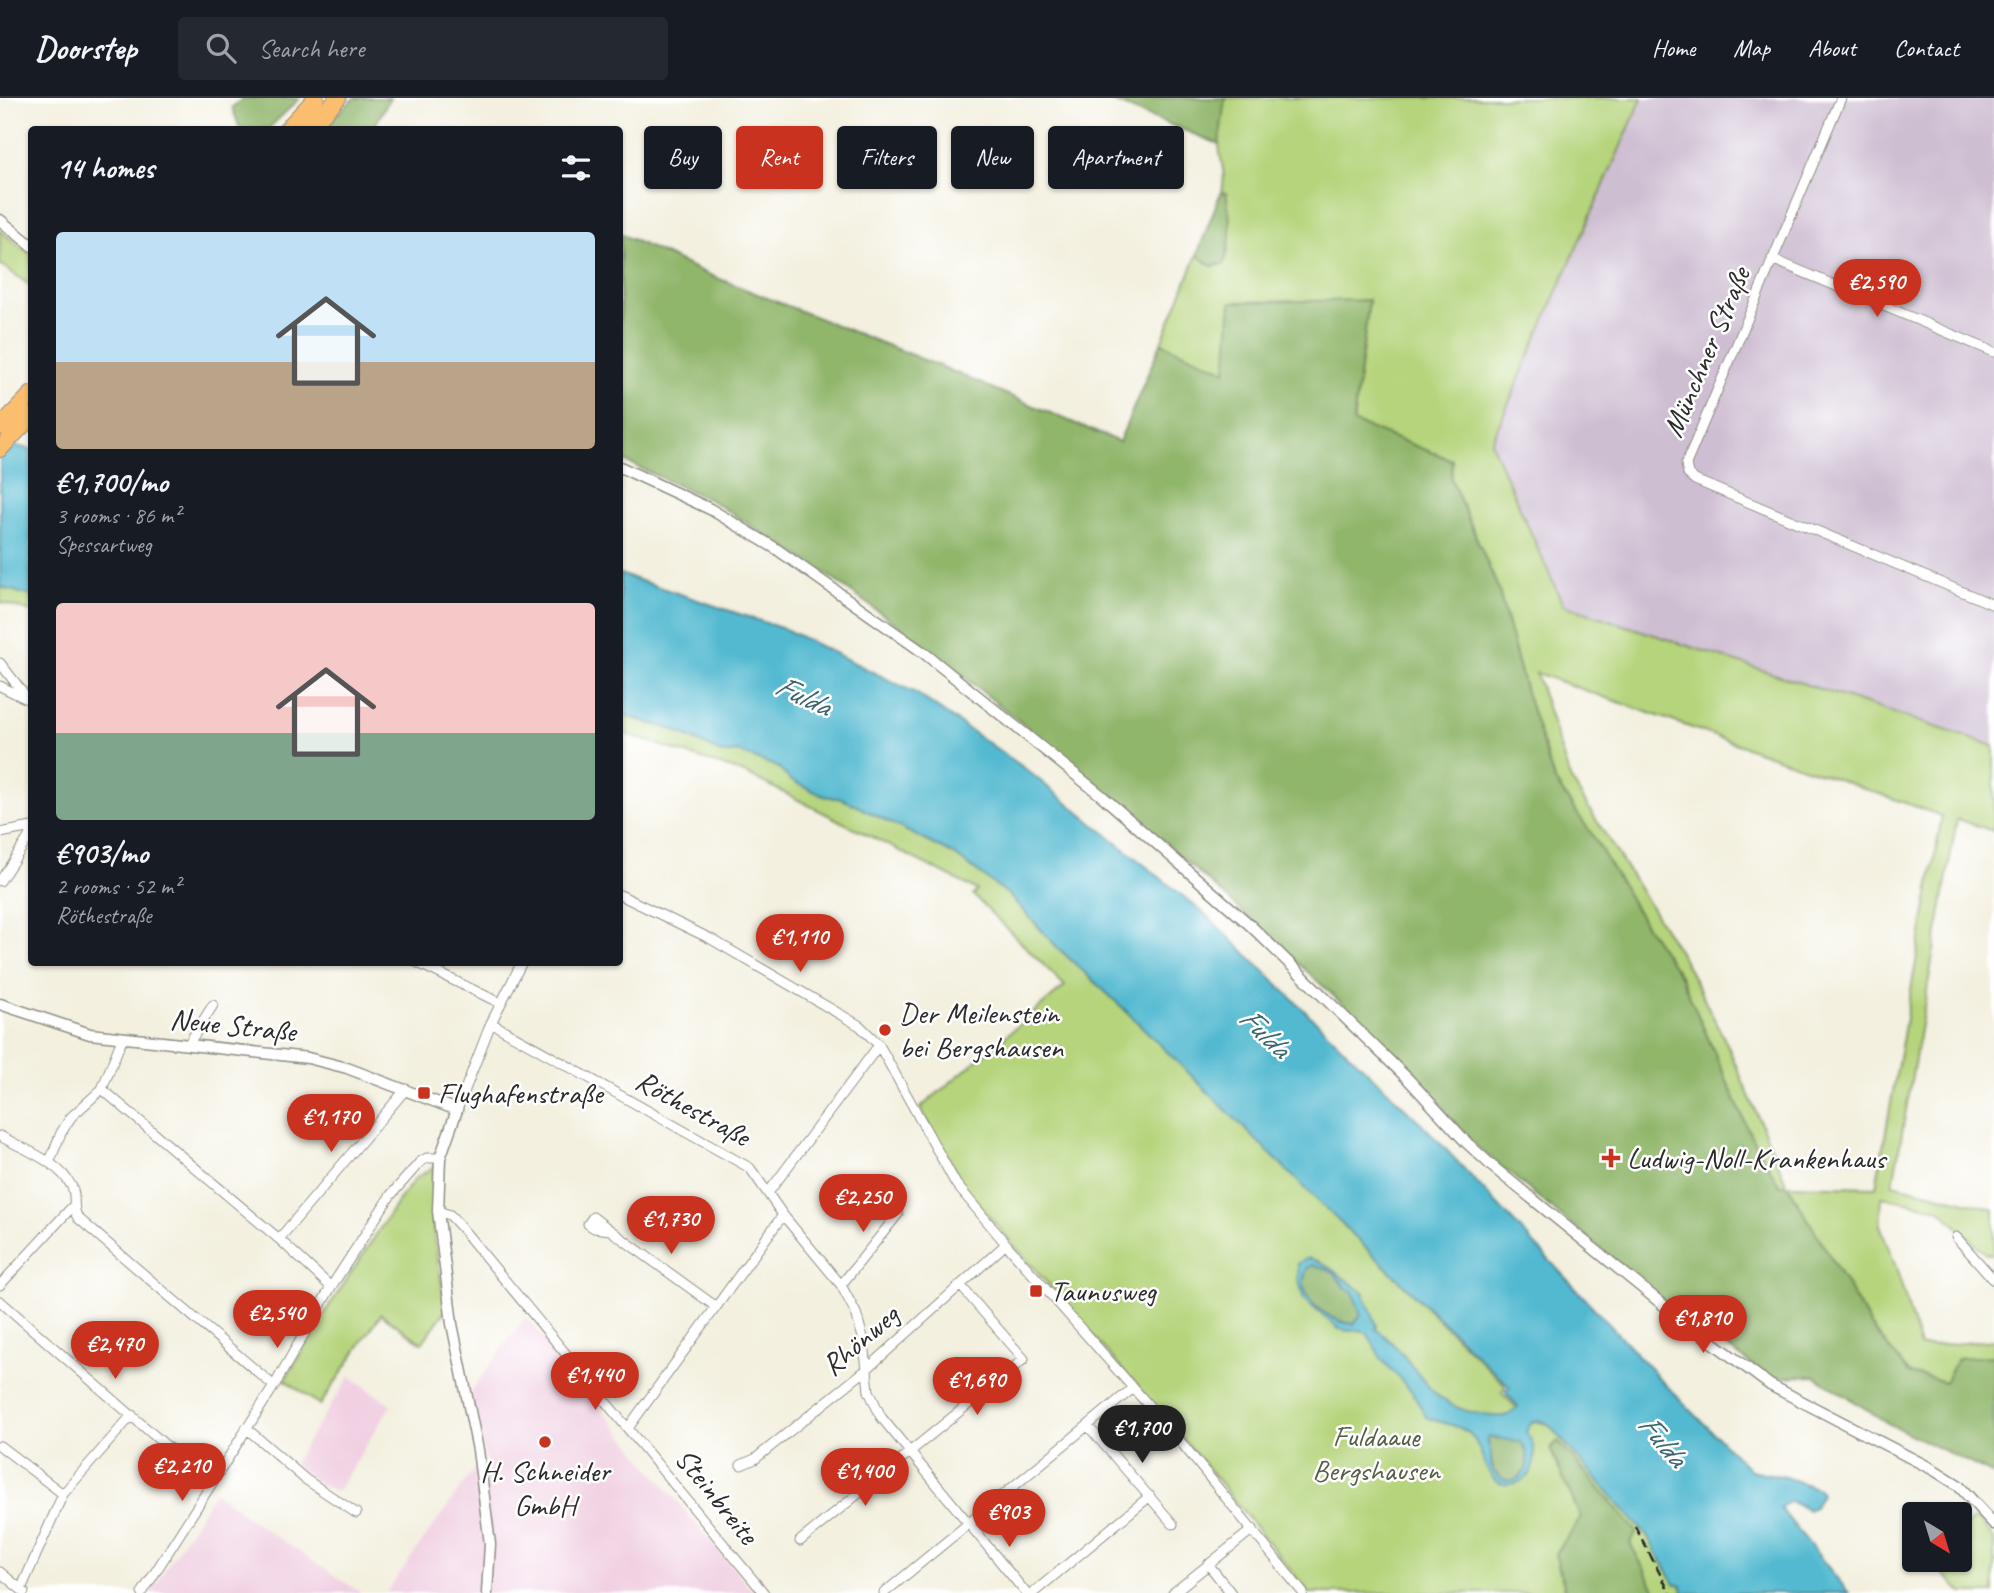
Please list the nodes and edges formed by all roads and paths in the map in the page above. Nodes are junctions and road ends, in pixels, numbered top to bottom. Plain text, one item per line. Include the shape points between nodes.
1 (316, 98) edge
2 (338, 98) edge
3 (1841, 98) edge
4 (290, 126) edge
5 (311, 126) edge
6 (0, 220) edge
7 (28, 243) edge
8 (1772, 259) junction
9 (1994, 352) edge
10 (28, 398) edge
11 (28, 420) edge
12 (0, 427) edge
13 (0, 449) edge
14 (623, 468) edge
15 (1994, 605) edge
16 (0, 663) edge
17 (0, 686) edge
18 (28, 698) edge
19 (28, 699) edge
20 (28, 828) edge
21 (0, 833) edge
22 (28, 839) edge
23 (0, 881) edge
24 (623, 896) edge
25 (424, 966) edge
26 (520, 966) edge
27 (500, 1003) junction
28 (0, 1004) edge
29 (214, 1005) dead end
30 (491, 1023) junction
31 (122, 1039) junction
32 (188, 1045) junction
33 (878, 1045) junction
34 (102, 1089) junction
35 (406, 1089) junction
36 (457, 1110) junction
37 (0, 1136) edge
38 (440, 1158) junction
39 (49, 1163) junction
40 (872, 1186) dead end
41 (768, 1193) junction
42 (72, 1207) junction
43 (438, 1211) junction
44 (783, 1215) junction
45 (610, 1230) dead end
46 (1956, 1237) dead end
47 (279, 1239) junction
48 (1006, 1244) junction
49 (1994, 1280) edge
50 (0, 1285) edge
51 (841, 1285) junction
52 (960, 1285) junction
53 (331, 1287) junction
54 (0, 1301) edge
55 (715, 1306) junction
56 (866, 1370) junction
57 (274, 1386) junction
58 (1132, 1389) junction
59 (132, 1415) junction
60 (1088, 1426) junction
61 (628, 1427) junction
62 (246, 1428) junction
63 (0, 1446) edge
64 (911, 1452) junction
65 (741, 1465) dead end
66 (211, 1485) junction
67 (64, 1494) junction
68 (1150, 1496) junction
69 (356, 1513) dead end
70 (969, 1523) junction
71 (1173, 1524) dead end
72 (1994, 1524) edge
73 (1253, 1529) junction
74 (800, 1541) dead end
75 (1208, 1564) junction
76 (0, 1572) edge
77 (23, 1591) edge
78 (142, 1593) edge
79 (487, 1593) edge
80 (764, 1593) edge
81 (884, 1593) edge
82 (1026, 1593) edge
83 (1033, 1593) edge
84 (1173, 1593) edge
85 (1231, 1593) edge
86 (1303, 1593) edge

1 - 4 highway
2 - 5 highway
3 - 8 street, Münchner Straße
6 - 7 street
8 - 9 street
8 - 15 street, Münchner Straße via 1686,464 1688,474
10 - 12 highway
11 - 13 highway
14 - 72 street via 745,529 924,653 1102,796 1250,925 1467,1143 1672,1312 1770,1385 1958,1485
16 - 18 street
17 - 19 street
20 - 21 street
22 - 23 street
24 - 33 street via 720,944 860,1026
25 - 27 street
26 - 27 street
27 - 30 street
28 - 31 street, Neue Straße via 90,1034
29 - 32 street
30 - 36 street
30 - 41 street, Röthestraße via 750,1168
31 - 32 street, Neue Straße
31 - 34 street
32 - 35 street, Neue Straße via 308,1058
33 - 41 street
33 - 48 street via 948,1172
34 - 39 street via 71,1117
34 - 47 street
35 - 36 street, Neue Straße
35 - 47 street
36 - 38 street
37 - 39 street
38 - 43 street
38 - 53 street via 427,1158 412,1169
39 - 42 street via 74,1192
40 - 51 street via 898,1214
41 - 44 street, Röthestraße
42 - 50 street
42 - 57 street via 83,1222
43 - 61 street, Steinbreite via 460,1226
43 - 79 street via 452,1324 490,1544
44 - 51 street, Röthestraße
44 - 55 street
45 - 55 street
46 - 49 street
47 - 53 street
48 - 52 street, Rhönweg
48 - 58 street
51 - 56 street, Röthestraße via 856,1313
52 - 56 street, Rhönweg
52 - 64 street via 1024,1359
53 - 57 street
54 - 59 street
55 - 61 street
56 - 64 street, Röthestraße via 869,1391 881,1416
56 - 65 street, Rhönweg via 755,1459
57 - 62 street
58 - 60 street
58 - 73 street
59 - 66 street
59 - 67 street
60 - 68 street
60 - 70 street
61 - 80 street, Steinbreite
62 - 66 street
62 - 69 street via 305,1479
63 - 67 street
64 - 70 street, Röthestraße
64 - 74 street
66 - 78 street
67 - 77 street
68 - 71 street
68 - 83 street
70 - 81 street
70 - 82 street, Röthestraße
73 - 75 street
73 - 86 street
75 - 84 street
75 - 85 street
76 - 77 street

